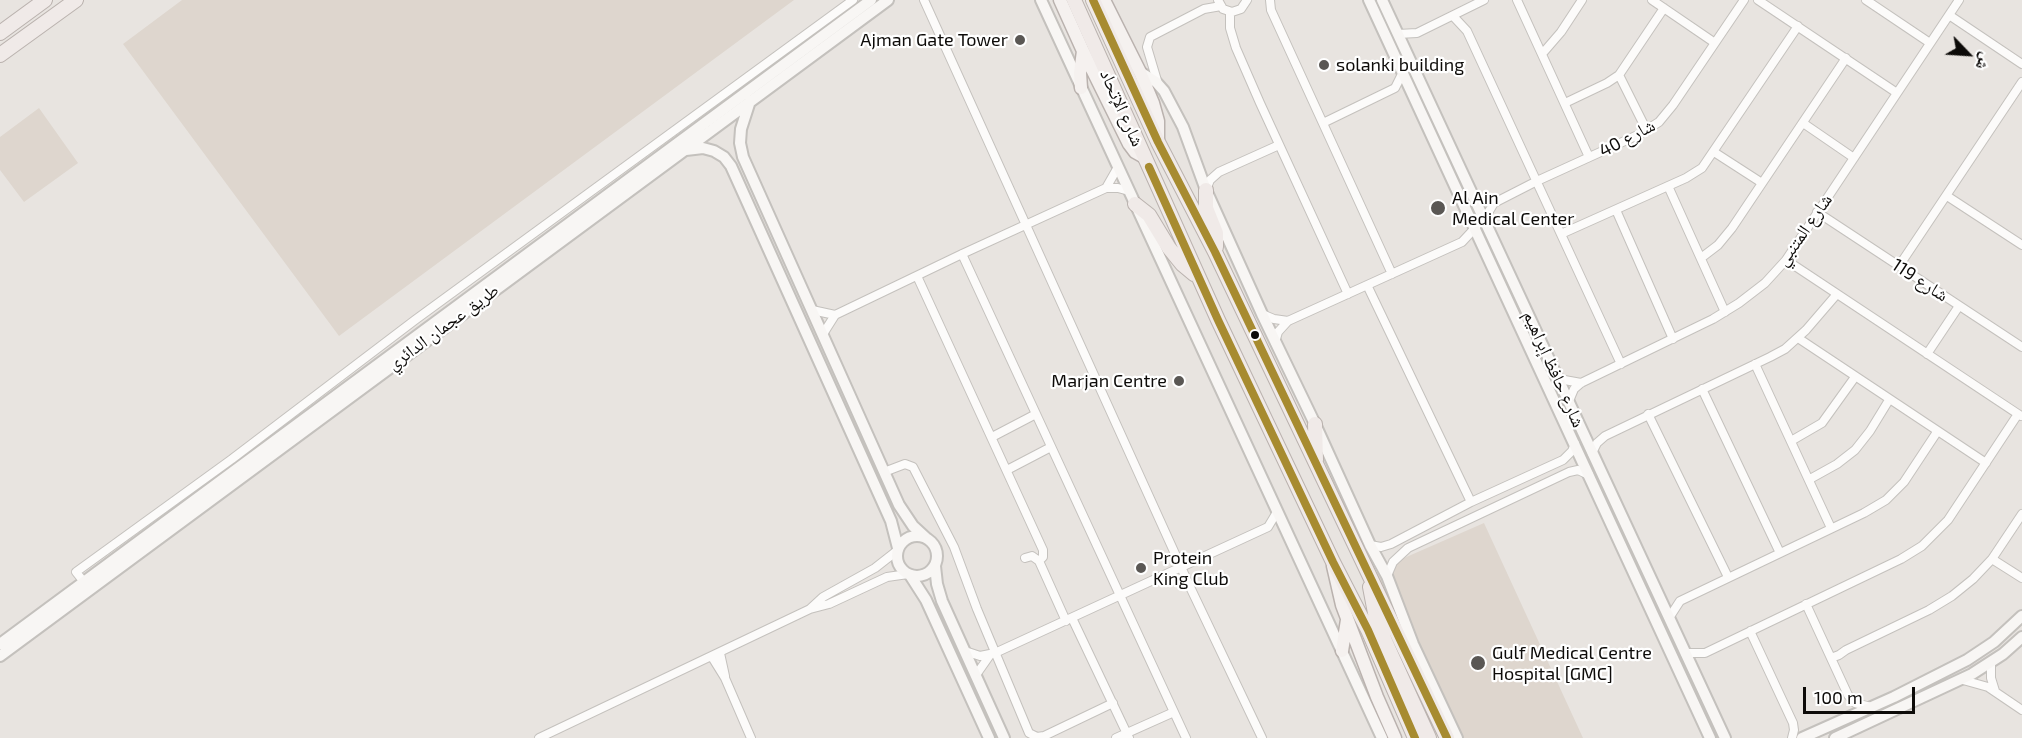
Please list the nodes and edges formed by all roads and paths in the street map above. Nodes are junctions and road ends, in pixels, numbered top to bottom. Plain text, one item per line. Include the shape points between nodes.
1 (45, 0) edge
2 (76, 0) edge
3 (853, 0) edge
4 (871, 0) edge
5 (888, 0) edge
6 (924, 0) edge
7 (1041, 0) edge
8 (1060, 0) edge
9 (1074, 0) edge
10 (1093, 0) edge
11 (1104, 0) edge
12 (1248, 0) edge
13 (1270, 0) edge
14 (1369, 0) edge
15 (1382, 0) edge
16 (1484, 0) edge
17 (1517, 0) edge
18 (1582, 0) edge
19 (1652, 0) edge
20 (1744, 0) edge
21 (1758, 0) edge
22 (1866, 0) edge
23 (1886, 0) edge
24 (1959, 0) edge
25 (1262, 1) edge
26 (1220, 3) edge
27 (1665, 8) junction
28 (1467, 9) junction
29 (1880, 9) junction
30 (1271, 10) junction
31 (1230, 12) junction
32 (1949, 15) junction
33 (1453, 16) junction
34 (1798, 27) junction
35 (1467, 31) junction
36 (0, 33) edge
37 (1417, 33) junction
38 (1398, 34) junction
39 (1715, 43) junction
40 (1930, 43) junction
41 (1083, 51) junction
42 (1406, 52) junction
43 (1542, 54) junction
44 (0, 55) edge
45 (1846, 58) junction
46 (2022, 64) edge
47 (1140, 72) junction
48 (1403, 72) junction
49 (1619, 75) junction
50 (2022, 82) edge
51 (1158, 84) junction
52 (1081, 88) junction
53 (1395, 88) junction
54 (1413, 92) junction
55 (1897, 93) junction
56 (750, 101) junction
57 (1565, 103) junction
58 (1323, 123) junction
59 (1803, 123) junction
60 (1647, 130) junction
61 (1158, 142) junction
62 (1279, 146) junction
63 (683, 150) junction
64 (1714, 152) junction
65 (1144, 157) junction
66 (1589, 157) junction
67 (1854, 158) junction
68 (1118, 167) junction
69 (1200, 170) junction
70 (1219, 172) junction
71 (1537, 181) junction
72 (1762, 183) junction
73 (1668, 186) junction
74 (1106, 188) junction
75 (1206, 190) junction
76 (1947, 196) junction
77 (1132, 197) junction
78 (1476, 200) junction
79 (1494, 203) junction
80 (1616, 210) junction
81 (1818, 212) junction
82 (1485, 218) junction
83 (1025, 225) junction
84 (1476, 227) junction
85 (761, 231) junction
86 (1561, 234) junction
87 (1462, 242) junction
88 (2022, 245) edge
89 (1485, 246) junction
90 (1215, 252) junction
91 (786, 253) junction
92 (962, 255) junction
93 (1701, 258) junction
94 (1786, 260) junction
95 (1899, 266) junction
96 (1392, 274) junction
97 (917, 276) junction
98 (1198, 277) junction
99 (1367, 285) junction
100 (1348, 294) junction
101 (1836, 294) junction
102 (1959, 306) junction
103 (812, 310) junction
104 (1725, 312) junction
105 (1262, 314) junction
106 (835, 315) junction
107 (1287, 321) junction
108 (823, 334) junction
109 (1798, 338) junction
110 (1673, 339) junction
111 (1275, 342) junction
112 (2022, 348) edge
113 (1927, 354) junction
114 (1621, 364) junction
115 (1755, 364) junction
116 (1855, 377) junction
117 (1559, 379) junction
118 (1581, 383) junction
119 (1702, 389) junction
120 (1889, 400) junction
121 (1569, 401) junction
122 (1036, 414) junction
123 (1648, 414) junction
124 (2020, 416) edge
125 (1315, 424) junction
126 (1937, 432) junction
127 (1584, 434) junction
128 (1605, 436) junction
129 (992, 437) junction
130 (1791, 441) junction
131 (1575, 444) junction
132 (1051, 447) junction
133 (1592, 453) junction
134 (1556, 463) junction
135 (1986, 463) junction
136 (1316, 465) junction
137 (1007, 470) junction
138 (884, 472) junction
139 (1562, 474) junction
140 (1590, 477) junction
141 (1810, 479) junction
142 (1472, 502) junction
143 (1277, 512) junction
144 (2022, 514) edge
145 (1268, 527) junction
146 (1831, 528) junction
147 (1286, 531) junction
148 (926, 537) junction
149 (1403, 538) junction
150 (1370, 545) junction
151 (1408, 548) junction
152 (898, 549) junction
153 (1780, 553) junction
154 (1025, 558) dead end
155 (1992, 559) junction
156 (1039, 561) junction
157 (1333, 562) junction
158 (934, 566) junction
159 (1182, 568) junction
160 (1368, 572) junction
161 (909, 574) junction
162 (1387, 576) junction
163 (1728, 577) junction
164 (2022, 579) edge
165 (84, 582) junction
166 (1120, 596) junction
167 (1661, 599) junction
168 (1680, 601) junction
169 (1806, 604) junction
170 (810, 609) junction
171 (2022, 616) edge
172 (1669, 618) junction
173 (1347, 619) junction
174 (1069, 620) junction
175 (1750, 631) junction
176 (2022, 637) edge
177 (1401, 639) junction
178 (0, 644) edge
179 (1827, 649) junction
180 (1846, 650) junction
181 (965, 651) junction
182 (1342, 651) junction
183 (1685, 653) junction
184 (1705, 653) junction
185 (993, 654) junction
186 (716, 655) junction
187 (0, 656) edge
188 (1831, 658) junction
189 (1421, 661) junction
190 (1991, 663) junction
191 (1693, 671) junction
192 (976, 675) junction
193 (1962, 680) junction
194 (1996, 692) junction
195 (1894, 696) junction
196 (1113, 704) junction
197 (1872, 707) junction
198 (2022, 710) edge
199 (1174, 712) junction
200 (1839, 721) junction
201 (1868, 723) junction
202 (1128, 736) edge
203 (539, 738) edge
204 (751, 738) edge
205 (988, 738) edge
206 (1004, 738) edge
207 (1116, 738) edge
208 (1186, 738) edge
209 (1262, 738) edge
210 (1381, 738) edge
211 (1395, 738) edge
212 (1415, 738) edge
213 (1429, 738) edge
214 (1447, 738) edge
215 (1457, 738) edge
216 (1710, 738) edge
217 (1725, 738) edge
218 (1792, 738) edge
219 (1802, 738) edge
220 (1827, 738) edge
221 (1835, 738) edge

1 - 36 highway
2 - 44 highway
3 - 165 street via 76,572
4 - 165 main road, طريق عجمان الدائري
5 - 56 main road, طريق عجمان الدائري
6 - 83 street
7 - 52 main road
8 - 41 main road
9 - 65 highway, شارع الإتحاد
10 - 61 highway, شارع الإتحاد
11 - 47 main road
12 - 31 street via 1242,9
13 - 30 street
14 - 48 main road, شارع حافظ إبراهيم
15 - 38 main road, شارع حافظ إبراهيم
16 - 28 street
17 - 43 street
18 - 43 street
19 - 27 street
20 - 39 street, شارع 40
21 - 34 street
22 - 29 street
23 - 29 street
24 - 32 street, شارع المتنبي
25 - 30 street
26 - 31 street
26 - 51 street via 1150,37 1147,47
27 - 39 street
27 - 49 street
28 - 33 street
28 - 35 street
29 - 40 street
30 - 58 street
31 - 62 street via 1236,48
32 - 40 street, شارع المتنبي
32 - 46 street
33 - 35 street
33 - 37 street
34 - 45 street
34 - 64 street
35 - 71 street
37 - 38 street
37 - 42 street
38 - 42 main road, شارع حافظ إبراهيم
39 - 60 street, شارع 40 via 1669,111
40 - 55 street, شارع المتنبي
41 - 52 main road
41 - 65 main road via 1129,144
42 - 78 main road, شارع حافظ إبراهيم
43 - 57 street
45 - 55 street
45 - 59 street
47 - 51 main road
47 - 61 main road via 1156,112
48 - 53 street
48 - 54 main road, شارع حافظ إبراهيم
49 - 57 street
49 - 60 street
50 - 76 street
51 - 69 main road via 1183,127
52 - 68 main road
53 - 54 street
53 - 58 street
54 - 84 main road, شارع حافظ إبراهيم
55 - 67 street, شارع المتنبي
56 - 63 main road, طريق عجمان الدائري
56 - 91 main road via 741,129 741,150
57 - 66 street
58 - 96 street
59 - 67 street
59 - 72 street
60 - 66 street, شارع 40
61 - 90 highway, شارع الإتحاد
62 - 70 street
62 - 100 street
63 - 85 main road via 709,149 728,161
63 - 187 main road, طريق عجمان الدائري
64 - 72 street
64 - 73 street via 1695,174
65 - 98 highway, شارع الإتحاد
66 - 71 street, شارع 40
67 - 81 street, شارع المتنبي
68 - 74 street
68 - 77 main road
69 - 70 street
69 - 75 main road
70 - 75 street
71 - 79 street, شارع 40
71 - 86 street
72 - 93 street via 1726,237
73 - 80 street
73 - 93 street
74 - 77 street via 1118,188
74 - 83 street
75 - 90 highway via 1206,208 1216,238
75 - 105 main road
76 - 88 street
76 - 95 street
77 - 98 highway via 1153,220 1175,257
77 - 143 main road
78 - 79 street
78 - 82 main road, شارع حافظ إبراهيم
79 - 82 street
80 - 86 street
80 - 110 street
81 - 94 street, شارع المتنبي
81 - 95 street, شارع 119
82 - 117 main road, شارع حافظ إبراهيم
83 - 92 street
83 - 159 street
84 - 87 street
84 - 89 main road, شارع حافظ إبراهيم
85 - 91 main road via 773,233
85 - 152 main road via 891,521
86 - 114 street
87 - 89 street via 1475,241
87 - 96 street
89 - 131 main road, شارع حافظ إبراهيم
90 - 136 highway, شارع الإتحاد
91 - 103 main road
92 - 97 street
92 - 122 street
93 - 104 street
94 - 101 street
94 - 104 street, شارع المتنبي via 1752,293
95 - 102 street, شارع 119
96 - 99 street
97 - 106 street
97 - 129 street
98 - 157 highway, شارع الإتحاد
99 - 100 street
99 - 142 street
100 - 107 street
101 - 109 street
101 - 113 street
102 - 112 street, شارع 119
102 - 113 street
103 - 106 street
103 - 108 main road
104 - 110 street, شارع المتنبي
105 - 107 street
105 - 111 main road
106 - 108 street
107 - 111 street
108 - 138 main road
109 - 115 street
109 - 116 street
110 - 114 street, شارع المتنبي
111 - 125 main road
113 - 124 street
114 - 118 street, شارع المتنبي
115 - 119 street
115 - 130 street
116 - 120 street
116 - 130 street via 1822,423
117 - 118 street
117 - 121 main road, شارع حافظ إبراهيم
118 - 121 street
119 - 123 street
119 - 153 street
120 - 126 street
120 - 141 street via 1856,450
121 - 127 main road, شارع حافظ إبراهيم
122 - 129 street
122 - 132 street
123 - 128 street
123 - 163 street
124 - 135 street
125 - 136 highway
125 - 150 main road
126 - 135 street
126 - 146 street via 1895,492 1875,507
127 - 128 street
127 - 133 main road, شارع حافظ إبراهيم
128 - 133 street
129 - 137 street
130 - 141 street
131 - 134 street via 1570,455
131 - 140 main road, شارع حافظ إبراهيم
132 - 137 street
132 - 166 street
133 - 167 main road, شارع حافظ إبراهيم
134 - 139 street via 1562,467
134 - 142 street
135 - 169 street via 1948,520 1922,546
136 - 160 highway, شارع الإتحاد
137 - 156 street via 1044,550
138 - 148 main road via 903,512
138 - 185 street via 905,464 913,467 954,547
139 - 140 street via 1578,470
139 - 151 street
140 - 216 main road, شارع حافظ إبراهيم
141 - 146 street
142 - 149 street
143 - 145 street
143 - 147 main road
144 - 155 street
145 - 147 street
145 - 159 street
146 - 153 street
147 - 182 main road
148 - 152 main road via 908,538
148 - 158 main road via 936,548
149 - 150 street via 1386,546
149 - 151 street via 1403,546
150 - 162 main road
151 - 162 street via 1393,561
152 - 161 main road via 898,562
152 - 170 street
153 - 163 street
154 - 156 street via 1032,556
155 - 164 street
155 - 180 street via 1941,603
156 - 174 street
157 - 173 main road
157 - 212 highway, شارع الإتحاد via 1368,630
158 - 161 main road via 924,575
158 - 181 main road via 942,601
159 - 166 street
159 - 209 street
160 - 177 highway, شارع الإتحاد
160 - 213 highway via 1379,626
161 - 170 street via 886,577
161 - 205 main road via 926,600
162 - 189 main road
163 - 168 street
165 - 178 main road, طريق عجمان الدائري
166 - 174 street
166 - 199 street
167 - 168 street
167 - 172 main road, شارع حافظ إبراهيم
168 - 172 street
169 - 175 street
169 - 179 street
170 - 186 street
171 - 195 main road via 1974,656
172 - 183 main road, شارع حافظ إبراهيم
173 - 182 main road
173 - 211 main road
174 - 185 street
174 - 196 street
175 - 184 street
175 - 218 street via 1793,723
176 - 190 main road
177 - 189 highway
177 - 214 highway, شارع الإتحاد
179 - 180 street
179 - 188 street
180 - 188 street
181 - 185 street via 980,656
181 - 192 main road
182 - 210 main road
183 - 184 street
183 - 191 main road, شارع حافظ إبراهيم
184 - 191 street
185 - 192 street
185 - 196 street via 1034,736 1044,736
186 - 203 street
186 - 204 street
188 - 197 street via 1851,700
189 - 215 main road
190 - 193 main road
190 - 194 street
191 - 217 main road, شارع حافظ إبراهيم
192 - 206 main road
193 - 194 street via 1980,683
193 - 201 main road
194 - 198 street
195 - 197 main road
195 - 201 main road via 1864,714
196 - 202 street
197 - 200 main road
199 - 202 street
199 - 208 street
200 - 219 main road
200 - 220 main road via 1844,729
201 - 221 main road
202 - 207 street

